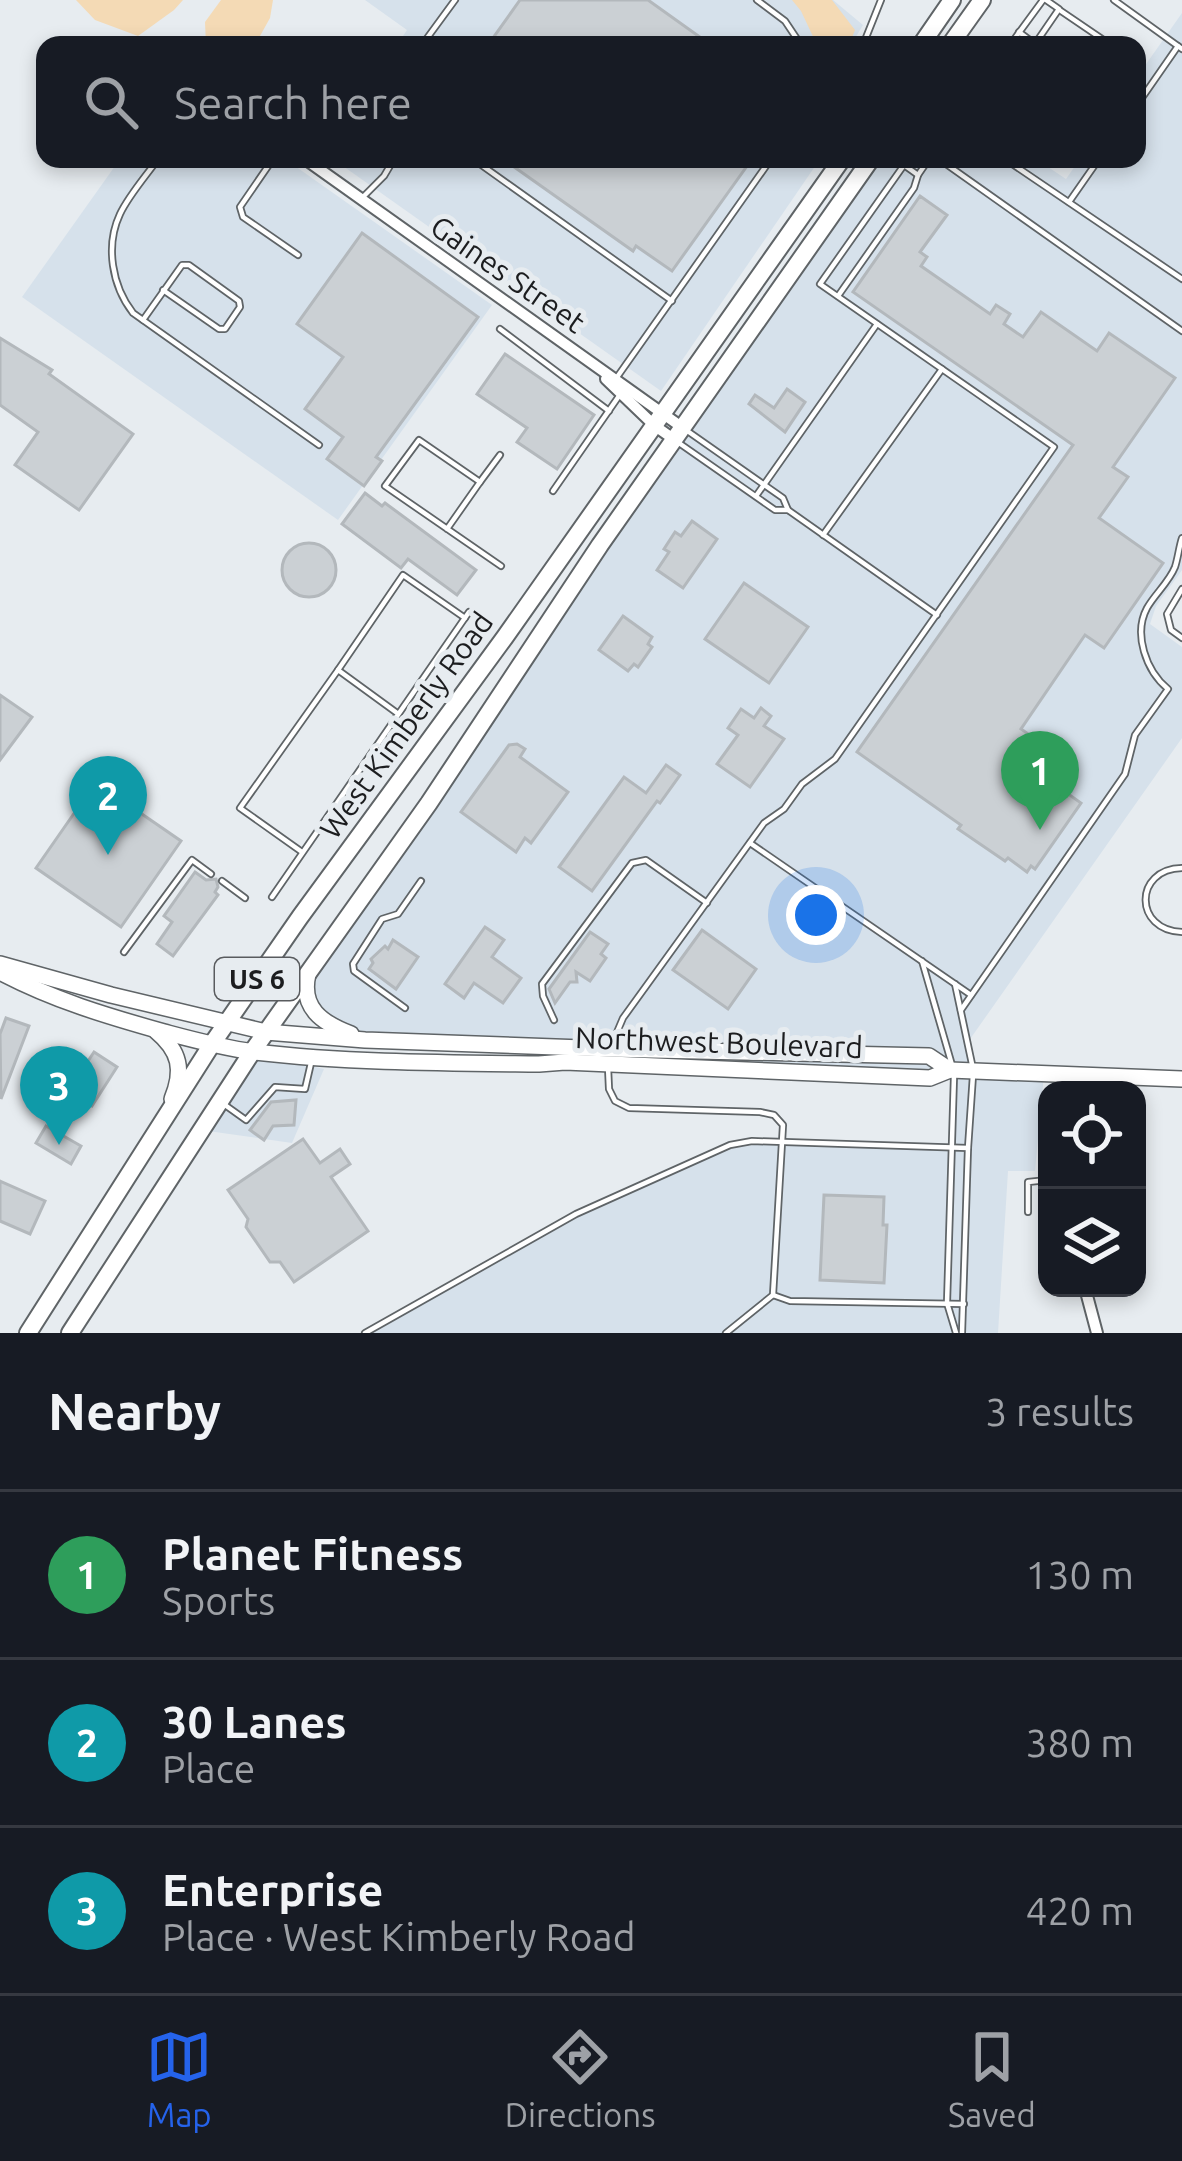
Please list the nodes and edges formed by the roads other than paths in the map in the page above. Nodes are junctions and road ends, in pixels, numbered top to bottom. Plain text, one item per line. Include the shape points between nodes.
1 (455, 0) edge
2 (757, 0) edge
3 (868, 0) edge
4 (952, 0) edge
5 (982, 0) edge
6 (1045, 0) edge
7 (1114, 0) edge
8 (879, 3) edge
9 (1059, 9) junction
10 (1019, 32) junction
11 (429, 36) edge
12 (796, 36) edge
13 (866, 36) edge
14 (927, 36) edge
15 (956, 36) edge
16 (1016, 36) edge
17 (1024, 36) edge
18 (1040, 36) edge
19 (1098, 36) edge
20 (1180, 48) edge
21 (1146, 93) edge
22 (152, 168) edge
23 (268, 168) edge
24 (317, 168) edge
25 (388, 168) edge
26 (486, 168) edge
27 (765, 168) edge
28 (836, 168) edge
29 (865, 168) edge
30 (902, 168) edge
31 (908, 168) edge
32 (923, 168) edge
33 (952, 168) edge
34 (1018, 168) edge
35 (1093, 168) edge
36 (918, 175) junction
37 (361, 199) junction
38 (1069, 202) junction
39 (298, 255) dead end
40 (1182, 279) edge
41 (163, 290) junction
42 (838, 296) junction
43 (672, 301) junction
44 (142, 320) junction
45 (877, 323) junction
46 (500, 329) dead end
47 (1182, 332) edge
48 (942, 369) junction
49 (619, 386) junction
50 (609, 411) junction
51 (659, 420) junction
52 (679, 434) junction
53 (320, 445) dead end
54 (500, 454) dead end
55 (480, 482) junction
56 (764, 484) junction
57 (553, 491) dead end
58 (756, 496) junction
59 (788, 510) junction
60 (447, 529) junction
61 (824, 535) junction
62 (1182, 538) edge
63 (501, 566) dead end
64 (1182, 589) edge
65 (937, 615) junction
66 (1182, 638) edge
67 (338, 670) junction
68 (399, 713) junction
69 (750, 843) junction
70 (302, 852) junction
71 (1182, 868) edge
72 (211, 874) dead end
73 (222, 881) dead end
74 (421, 881) dead end
75 (272, 897) dead end
76 (245, 898) dead end
77 (707, 902) junction
78 (1182, 932) edge
79 (124, 952) dead end
80 (922, 961) junction
81 (0, 968) edge
82 (310, 969) junction
83 (955, 984) junction
84 (971, 995) junction
85 (405, 1008) dead end
86 (962, 1010) junction
87 (554, 1020) dead end
88 (227, 1023) junction
89 (154, 1029) junction
90 (266, 1032) junction
91 (365, 1040) junction
92 (212, 1044) junction
93 (252, 1052) junction
94 (313, 1056) junction
95 (609, 1057) junction
96 (952, 1070) junction
97 (974, 1072) junction
98 (1182, 1079) edge
99 (1075, 1081) edge
100 (1140, 1081) edge
101 (220, 1101) junction
102 (166, 1116) junction
103 (783, 1141) junction
104 (950, 1147) junction
105 (968, 1148) junction
106 (1038, 1180) edge
107 (1028, 1212) dead end
108 (773, 1295) junction
109 (1087, 1297) edge
110 (946, 1303) junction
111 (964, 1304) junction
112 (28, 1333) edge
113 (70, 1333) edge
114 (365, 1333) edge
115 (726, 1333) edge
116 (959, 1333) edge
117 (1097, 1333) edge

1 - 11 lane
2 - 12 lane
3 - 8 lane
4 - 14 main road
5 - 15 main road
6 - 9 lane
6 - 10 lane
7 - 20 lane
8 - 13 lane
9 - 18 lane
9 - 19 lane
10 - 16 lane
10 - 17 lane
20 - 21 lane
22 - 44 lane via 120,214 111,248 121,298
23 - 39 lane via 240,207 243,217
24 - 37 street, Gaines Street
25 - 37 lane
26 - 43 lane
27 - 43 lane
28 - 51 main road, West Kimberly Road / US 6
29 - 52 main road, West Kimberly Road / US 6
30 - 42 lane via 820,284
31 - 36 lane
32 - 36 lane
33 - 47 lane
34 - 38 lane
35 - 38 lane
36 - 42 lane
37 - 49 street, Gaines Street
38 - 40 lane
41 - 41 lane via 189,266 240,307 219,329
41 - 44 lane
42 - 45 lane
43 - 49 lane
44 - 53 lane
45 - 48 lane
45 - 56 lane
46 - 50 lane
48 - 61 lane
48 - 65 lane via 1054,448
49 - 50 lane
49 - 51 street, Gaines Street
50 - 57 lane
51 - 52 street, Gaines Street
51 - 88 main road, West Kimberly Road / US 6
52 - 56 lane
52 - 58 lane
52 - 82 main road, West Kimberly Road / US 6
54 - 55 lane
55 - 60 lane
55 - 60 lane via 419,440 385,485
56 - 58 lane
56 - 59 lane
58 - 59 lane
59 - 61 lane
60 - 63 lane
61 - 65 lane
62 - 84 lane via 1142,620 1146,658 1168,688 1135,735 1124,775
64 - 66 lane via 1167,614
65 - 69 lane via 836,759
67 - 68 lane
67 - 68 lane via 403,575 467,615
67 - 70 lane via 240,808
68 - 70 lane
69 - 77 lane
69 - 80 lane
70 - 75 lane
71 - 78 lane via 1155,877 1146,896 1158,926
72 - 79 lane via 192,860
73 - 76 lane
74 - 85 lane via 398,914 382,919 353,964
77 - 87 lane via 646,860 632,863 542,984
77 - 95 lane via 623,1018
80 - 83 lane
80 - 96 lane
81 - 88 main road, Northwest Boulevard
81 - 89 main road, Northwest Boulevard via 83,1010
82 - 90 main road, West Kimberly Road / US 6
82 - 91 main road via 306,993 316,1015
83 - 84 lane
83 - 86 lane
84 - 86 lane
86 - 97 lane
88 - 90 main road, Northwest Boulevard
88 - 92 main road, West Kimberly Road / US 6
89 - 92 main road, Northwest Boulevard
89 - 102 main road via 179,1062
90 - 91 main road, Northwest Boulevard
90 - 93 main road, West Kimberly Road / US 6
91 - 95 main road, Northwest Boulevard
92 - 93 main road, Northwest Boulevard
92 - 102 main road, West Kimberly Road / US 6
93 - 94 main road, Northwest Boulevard
93 - 101 main road, West Kimberly Road / US 6
94 - 95 main road, Northwest Boulevard via 449,1063
94 - 101 lane via 305,1089 275,1087 247,1120
95 - 96 main road, Northwest Boulevard via 930,1078
95 - 103 lane via 609,1089 629,1108 774,1115
96 - 97 main road, Northwest Boulevard
96 - 104 lane
97 - 99 main road, Northwest Boulevard
97 - 105 lane
98 - 100 main road, Northwest Boulevard
101 - 113 main road, West Kimberly Road / US 6
102 - 112 main road, West Kimberly Road / US 6
103 - 104 lane
103 - 108 lane
103 - 114 lane via 730,1144 646,1181
104 - 105 lane
104 - 110 lane
105 - 111 lane
106 - 107 lane via 1028,1181
108 - 110 lane
108 - 115 lane
109 - 117 street
110 - 111 lane
110 - 116 lane
111 - 116 lane

